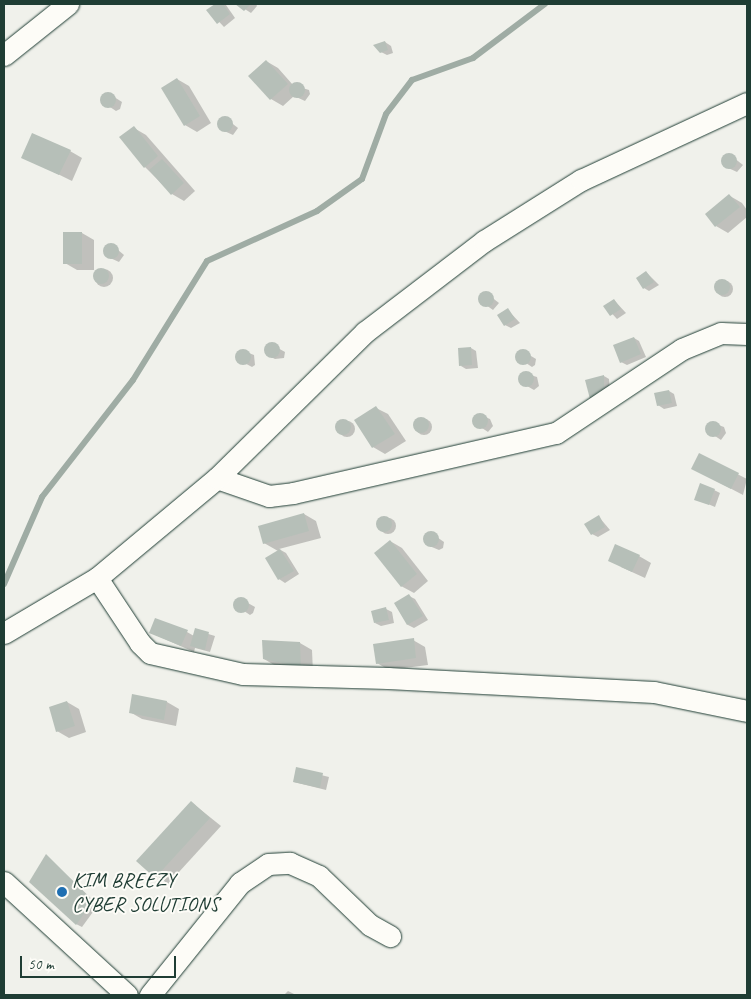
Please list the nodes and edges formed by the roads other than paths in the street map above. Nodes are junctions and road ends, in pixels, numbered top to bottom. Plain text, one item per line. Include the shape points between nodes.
1 (68, 4) edge
2 (4, 55) edge
3 (747, 103) edge
4 (747, 334) edge
5 (217, 478) junction
6 (97, 578) junction
7 (4, 633) edge
8 (747, 711) edge
9 (4, 882) edge
10 (390, 936) dead end
11 (127, 995) edge
12 (150, 995) edge

1 - 2 street
3 - 5 street via 581,180 484,241 365,332
4 - 5 street via 721,333 689,346 556,433 285,494 269,496
5 - 6 street
6 - 7 street
6 - 8 street via 150,653 243,674 654,692
9 - 11 street
10 - 12 street via 370,925 319,876 290,863 268,864 240,883

